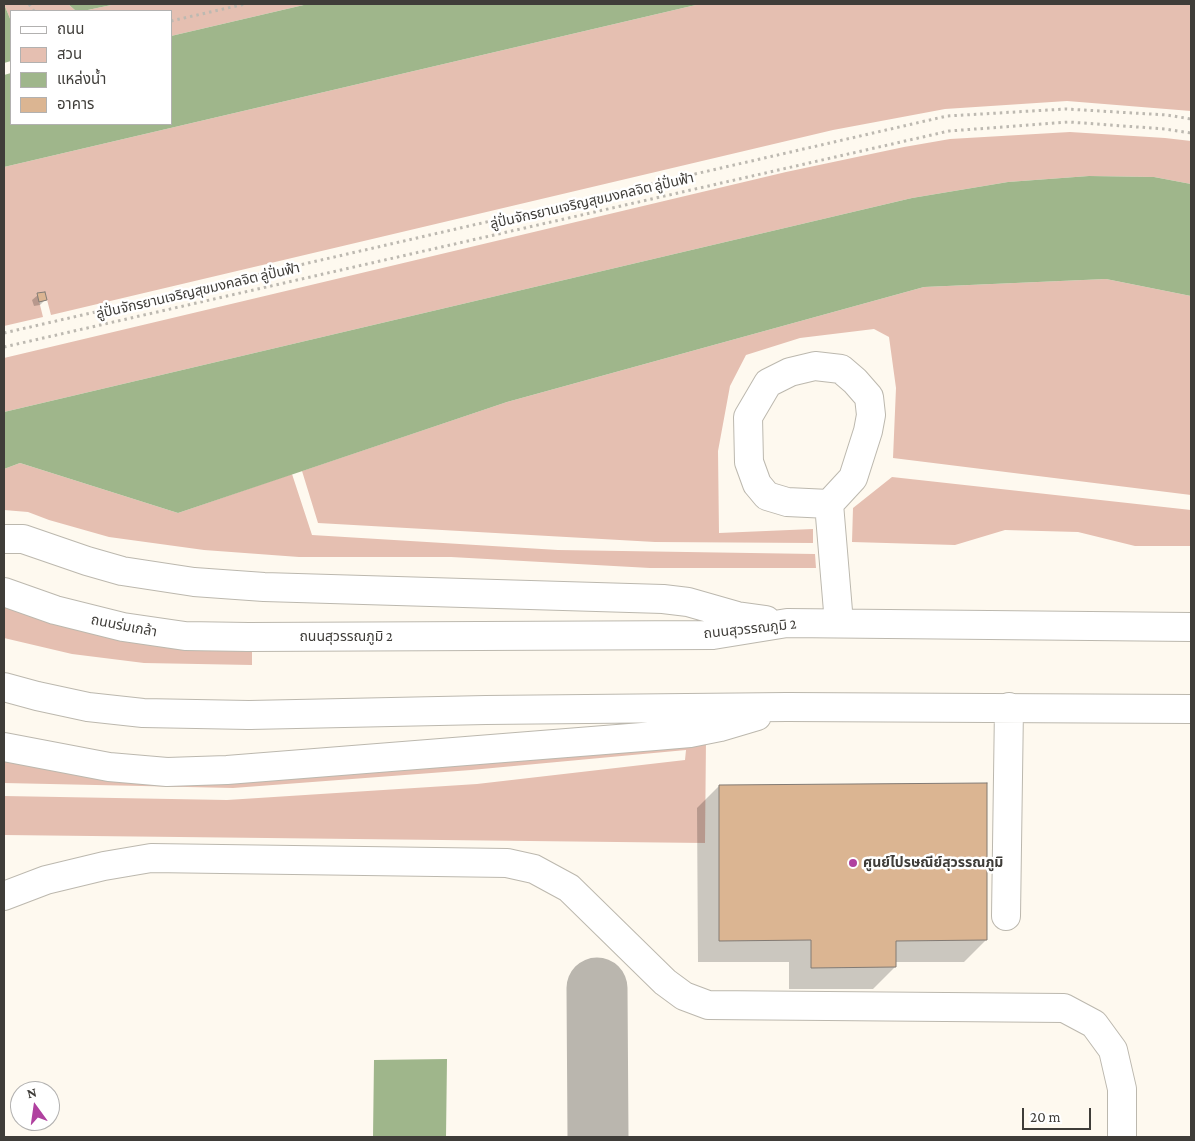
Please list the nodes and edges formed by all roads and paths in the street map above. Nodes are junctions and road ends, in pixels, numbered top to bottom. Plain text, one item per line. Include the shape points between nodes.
1 (245, 4) edge
2 (172, 22) edge
3 (1191, 119) edge
4 (1191, 133) edge
5 (4, 334) edge
6 (4, 347) edge
7 (829, 504) junction
8 (4, 539) edge
9 (4, 592) edge
10 (787, 623) junction
11 (839, 623) junction
12 (1191, 627) edge
13 (249, 637) joint
14 (4, 687) edge
15 (787, 706) junction
16 (1008, 707) junction
17 (1191, 709) edge
18 (4, 747) edge
19 (4, 896) edge
20 (1006, 916) dead end
21 (1122, 1137) edge

1 - 2 path
3 - 5 path via 1066,109 947,116
4 - 6 path, ลู่ปั่นจักรยานเจริญสุขมงคลจิต ลู่ปั่นฟ้า via 1070,122 949,131
7 - 7 street via 853,478 871,415 869,397 841,368 815,366 790,372 768,383 748,417 749,462 767,496 787,502
7 - 11 street
8 - 10 street via 23,539 122,571 194,582 663,599 688,602 737,616
9 - 13 street, ถนนร่มเกล้า via 55,610 123,627 185,636
10 - 11 street, ถนนสุวรรณภูมิ 2
10 - 13 street, ถนนสุวรรณภูมิ 2 via 713,635
11 - 12 street, ถนนสุวรรณภูมิ 2
14 - 15 street via 88,707 143,714
15 - 16 street
15 - 18 street via 690,733 227,770 167,772 109,767
16 - 17 street
16 - 20 street
19 - 21 street via 46,880 151,858 507,863 534,869 569,888 665,982 684,996 708,1004 1064,1008 1094,1024 1114,1050 1122,1089

